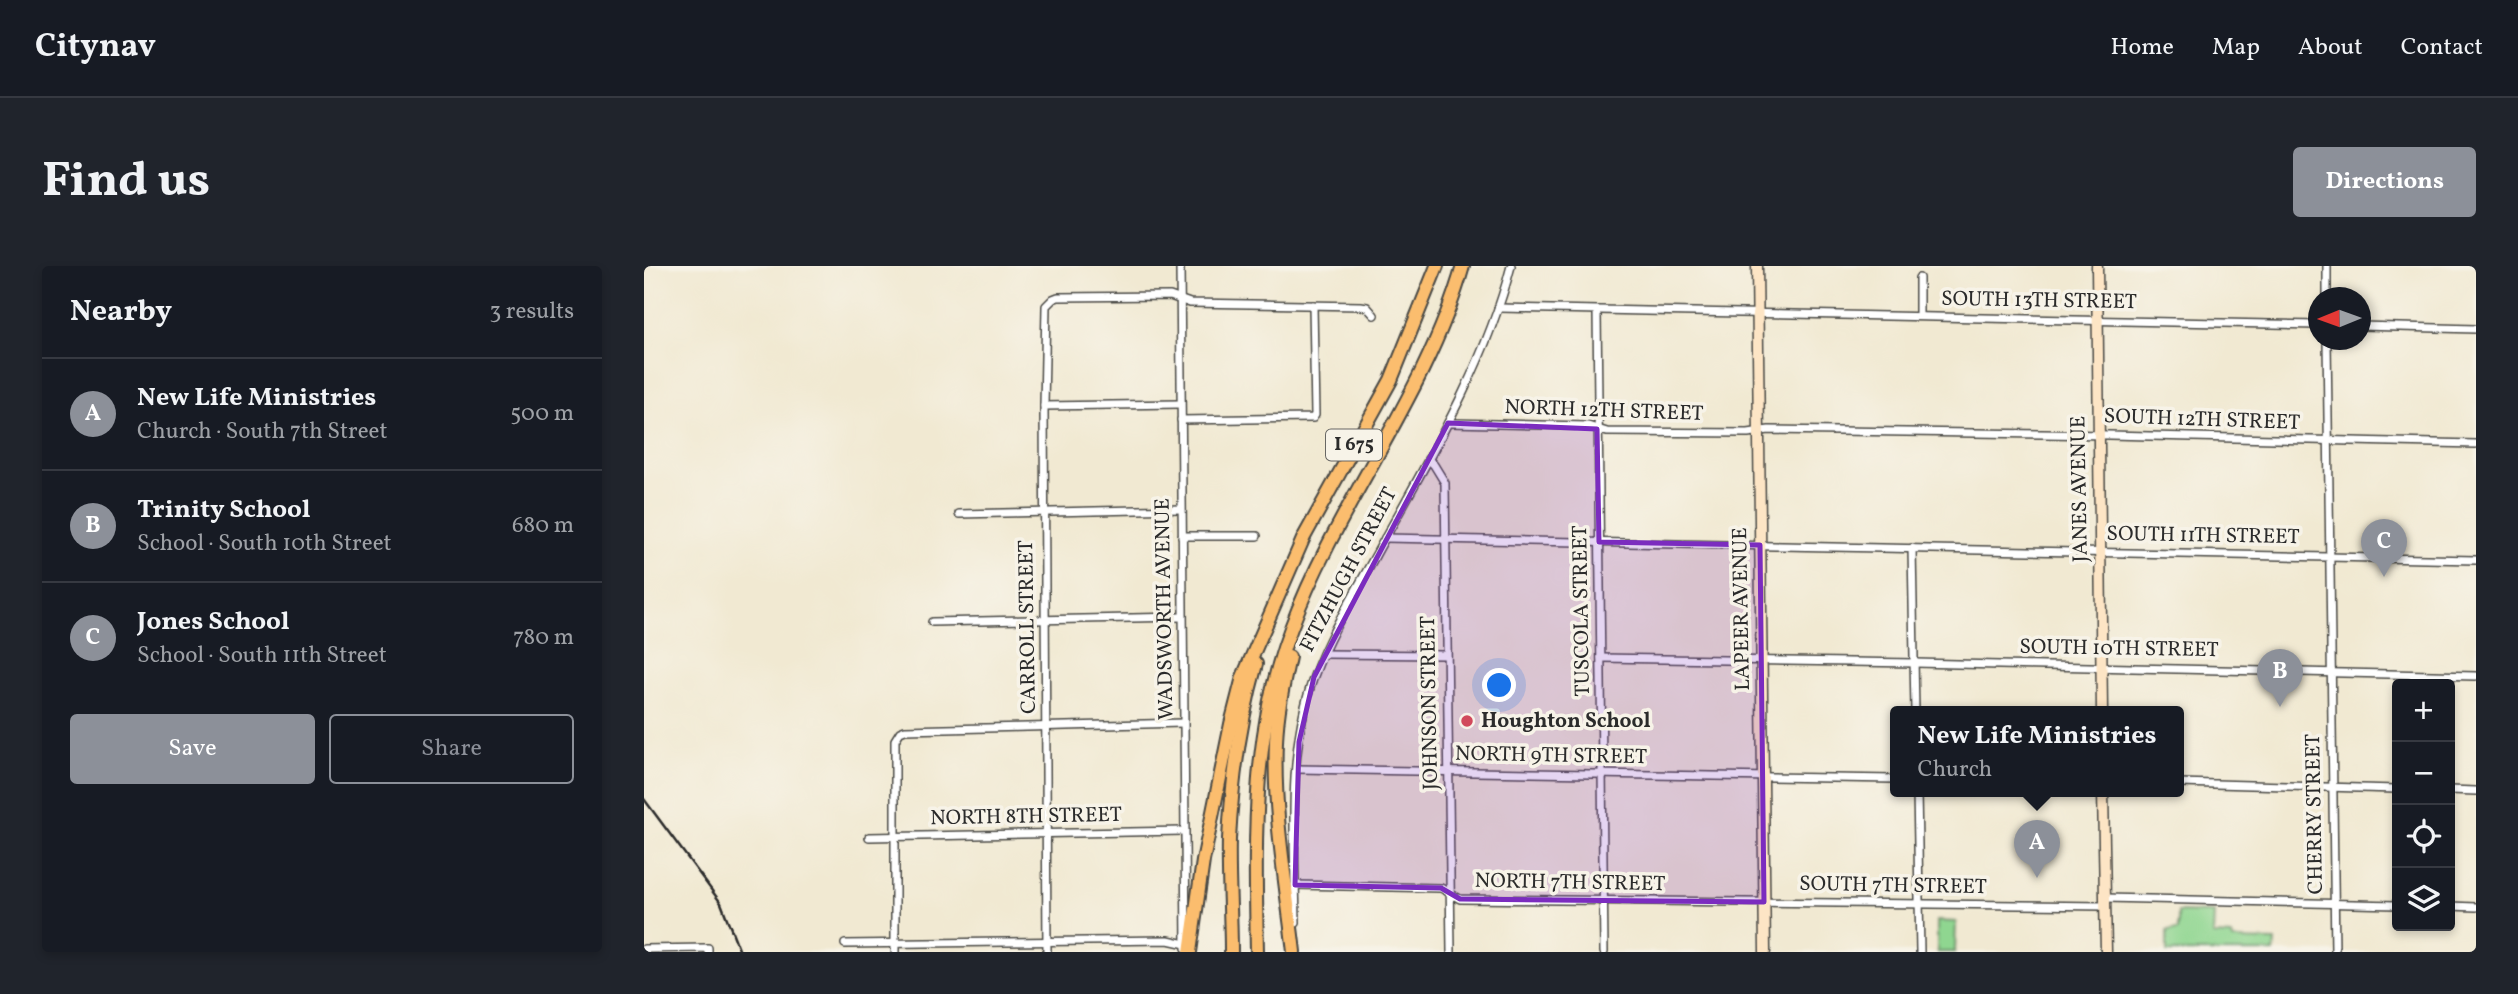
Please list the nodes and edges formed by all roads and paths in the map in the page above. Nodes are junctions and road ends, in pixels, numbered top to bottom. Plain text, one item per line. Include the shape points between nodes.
1 (1180, 266) edge
2 (1437, 266) edge
3 (1463, 266) edge
4 (1511, 266) edge
5 (1757, 266) edge
6 (2097, 266) edge
7 (2327, 266) edge
8 (1919, 278) dead end
9 (2327, 287) edge
10 (1180, 298) junction
11 (1313, 305) junction
12 (1500, 308) junction
13 (1597, 311) junction
14 (1758, 314) junction
15 (1374, 315) dead end
16 (1919, 316) junction
17 (2098, 319) junction
18 (2308, 325) edge
19 (2371, 326) edge
20 (2476, 329) edge
21 (2327, 350) edge
22 (1180, 404) junction
23 (1044, 406) junction
24 (1181, 420) junction
25 (1448, 423) junction
26 (1597, 429) junction
27 (1759, 433) junction
28 (2099, 435) junction
29 (2328, 441) junction
30 (2476, 444) edge
31 (1428, 459) junction
32 (1181, 509) junction
33 (1044, 512) junction
34 (959, 514) dead end
35 (1182, 536) junction
36 (1257, 536) dead end
37 (1385, 538) junction
38 (1445, 540) junction
39 (1599, 542) junction
40 (1760, 545) junction
41 (1912, 548) junction
42 (2100, 551) junction
43 (2329, 556) junction
44 (2476, 560) edge
45 (1299, 608) junction
46 (1182, 617) junction
47 (1045, 620) junction
48 (932, 622) dead end
49 (1267, 623) junction
50 (1324, 654) junction
51 (1446, 656) junction
52 (1601, 658) junction
53 (1762, 660) junction
54 (1915, 663) junction
55 (2101, 666) junction
56 (2331, 672) junction
57 (2476, 676) edge
58 (1915, 706) edge
59 (2102, 706) edge
60 (1183, 723) junction
61 (1046, 728) junction
62 (1297, 769) junction
63 (1448, 772) junction
64 (1602, 775) junction
65 (1763, 776) junction
66 (1890, 779) edge
67 (2184, 783) edge
68 (2332, 788) junction
69 (2392, 789) edge
70 (2455, 790) edge
71 (2476, 791) edge
72 (1917, 797) edge
73 (2103, 797) edge
74 (1184, 831) junction
75 (1047, 834) junction
76 (869, 837) dead end
77 (894, 837) junction
78 (1295, 885) junction
79 (1450, 894) junction
80 (1604, 901) junction
81 (1764, 902) junction
82 (2106, 902) junction
83 (2334, 903) junction
84 (1919, 904) junction
85 (2392, 905) edge
86 (2455, 906) edge
87 (2476, 906) edge
88 (1047, 940) junction
89 (845, 944) dead end
90 (895, 948) edge
91 (644, 949) edge
92 (1187, 949) edge
93 (708, 950) edge
94 (1047, 952) edge
95 (1231, 952) edge
96 (1257, 952) edge
97 (1295, 952) edge
98 (1451, 952) edge
99 (1604, 952) edge
100 (1765, 952) edge
101 (1920, 952) edge
102 (2106, 952) edge
103 (2335, 952) edge

1 - 10 street, WADSWORTH AVENUE
2 - 49 highway, I 675 via 1391,380 1304,537
3 - 45 highway, I 675 via 1422,372
4 - 12 street, FITZHUGH STREET
5 - 14 street, LAPEER AVENUE
6 - 17 street, JANES AVENUE
7 - 9 street
8 - 16 street
10 - 11 street via 1190,303
10 - 22 street, WADSWORTH AVENUE
10 - 23 street, CARROLL STREET via 1058,298 1049,302 1045,311
11 - 15 street via 1361,306
11 - 24 street via 1313,418
12 - 13 street, SOUTH 13TH STREET
12 - 25 street, FITZHUGH STREET
13 - 14 street, SOUTH 13TH STREET
13 - 26 street, TUSCOLA STREET
14 - 16 street, SOUTH 13TH STREET
14 - 27 street, LAPEER AVENUE
16 - 17 street, SOUTH 13TH STREET
17 - 18 street, SOUTH 13TH STREET
17 - 28 street, JANES AVENUE
19 - 20 street
21 - 29 street, CHERRY STREET
22 - 23 street
22 - 24 street, WADSWORTH AVENUE
23 - 33 street, CARROLL STREET
24 - 32 street, WADSWORTH AVENUE
25 - 26 street, NORTH 12TH STREET
25 - 31 street, FITZHUGH STREET
26 - 27 street, NORTH 12TH STREET
26 - 39 street, TUSCOLA STREET
27 - 28 street, SOUTH 12TH STREET
27 - 40 street, LAPEER AVENUE
28 - 29 street, SOUTH 12TH STREET
28 - 42 street, JANES AVENUE
29 - 30 street, SOUTH 12TH STREET
29 - 43 street, CHERRY STREET
31 - 37 street, FITZHUGH STREET
31 - 38 street, JOHNSON STREET via 1444,483
32 - 33 street
32 - 35 street, WADSWORTH AVENUE
33 - 34 street
33 - 47 street, CARROLL STREET
35 - 36 street
35 - 46 street, WADSWORTH AVENUE
37 - 38 street, SOUTH 11TH STREET
37 - 50 street, FITZHUGH STREET
38 - 39 street, SOUTH 11TH STREET
38 - 51 street, JOHNSON STREET
39 - 40 street, SOUTH 11TH STREET
39 - 52 street, TUSCOLA STREET
40 - 41 street, SOUTH 11TH STREET
40 - 53 street, LAPEER AVENUE
41 - 42 street, SOUTH 11TH STREET
41 - 54 street
42 - 43 street, SOUTH 11TH STREET
42 - 55 street, JANES AVENUE
43 - 44 street, SOUTH 11TH STREET
43 - 56 street, CHERRY STREET
45 - 96 highway, I 675 via 1275,679 1259,767
45 - 97 highway via 1276,742
46 - 47 street
46 - 60 street, WADSWORTH AVENUE
47 - 48 street
47 - 61 street, CARROLL STREET
49 - 92 highway via 1244,677 1231,724
49 - 95 highway, I 675 via 1252,676 1233,785
50 - 51 street
50 - 62 street, FITZHUGH STREET via 1305,707
51 - 63 street, JOHNSON STREET
52 - 53 street, SOUTH 10TH STREET
52 - 64 street, TUSCOLA STREET
53 - 54 street, SOUTH 10TH STREET
53 - 65 street, LAPEER AVENUE
54 - 55 street, SOUTH 10TH STREET
54 - 58 street
55 - 56 street, SOUTH 10TH STREET
55 - 59 street, JANES AVENUE
56 - 57 street, SOUTH 10TH STREET
56 - 68 street, CHERRY STREET
60 - 61 street
60 - 74 street, WADSWORTH AVENUE
61 - 75 street, CARROLL STREET
61 - 77 street via 905,730 898,735
62 - 63 street, NORTH 9TH STREET
62 - 78 street, FITZHUGH STREET
63 - 64 street, NORTH 9TH STREET
63 - 79 street, JOHNSON STREET
64 - 65 street, NORTH 9TH STREET
64 - 80 street, TUSCOLA STREET
65 - 66 street, NORTH 9TH STREET
65 - 81 street, LAPEER AVENUE
67 - 68 street
68 - 69 street
68 - 83 street, CHERRY STREET
70 - 71 street
72 - 84 street
73 - 82 street
74 - 75 street, NORTH 8TH STREET
74 - 92 street, WADSWORTH AVENUE
75 - 77 street, NORTH 8TH STREET
75 - 88 street, CARROLL STREET
76 - 77 street, NORTH 8TH STREET
77 - 90 street
78 - 79 street, NORTH 7TH STREET via 1441,888
78 - 97 street, FITZHUGH STREET
79 - 80 street, NORTH 7TH STREET via 1460,899
79 - 98 street, JOHNSON STREET
80 - 81 street, NORTH 7TH STREET
80 - 99 street, TUSCOLA STREET
81 - 84 street, SOUTH 7TH STREET
81 - 100 street, LAPEER AVENUE
82 - 83 street, SOUTH 7TH STREET
82 - 84 street, SOUTH 7TH STREET
82 - 102 street
83 - 85 street, SOUTH 7TH STREET
83 - 103 street, CHERRY STREET
84 - 101 street
86 - 87 street
88 - 90 street
88 - 92 street via 1168,940
88 - 94 street, CARROLL STREET
89 - 90 street
91 - 93 street

